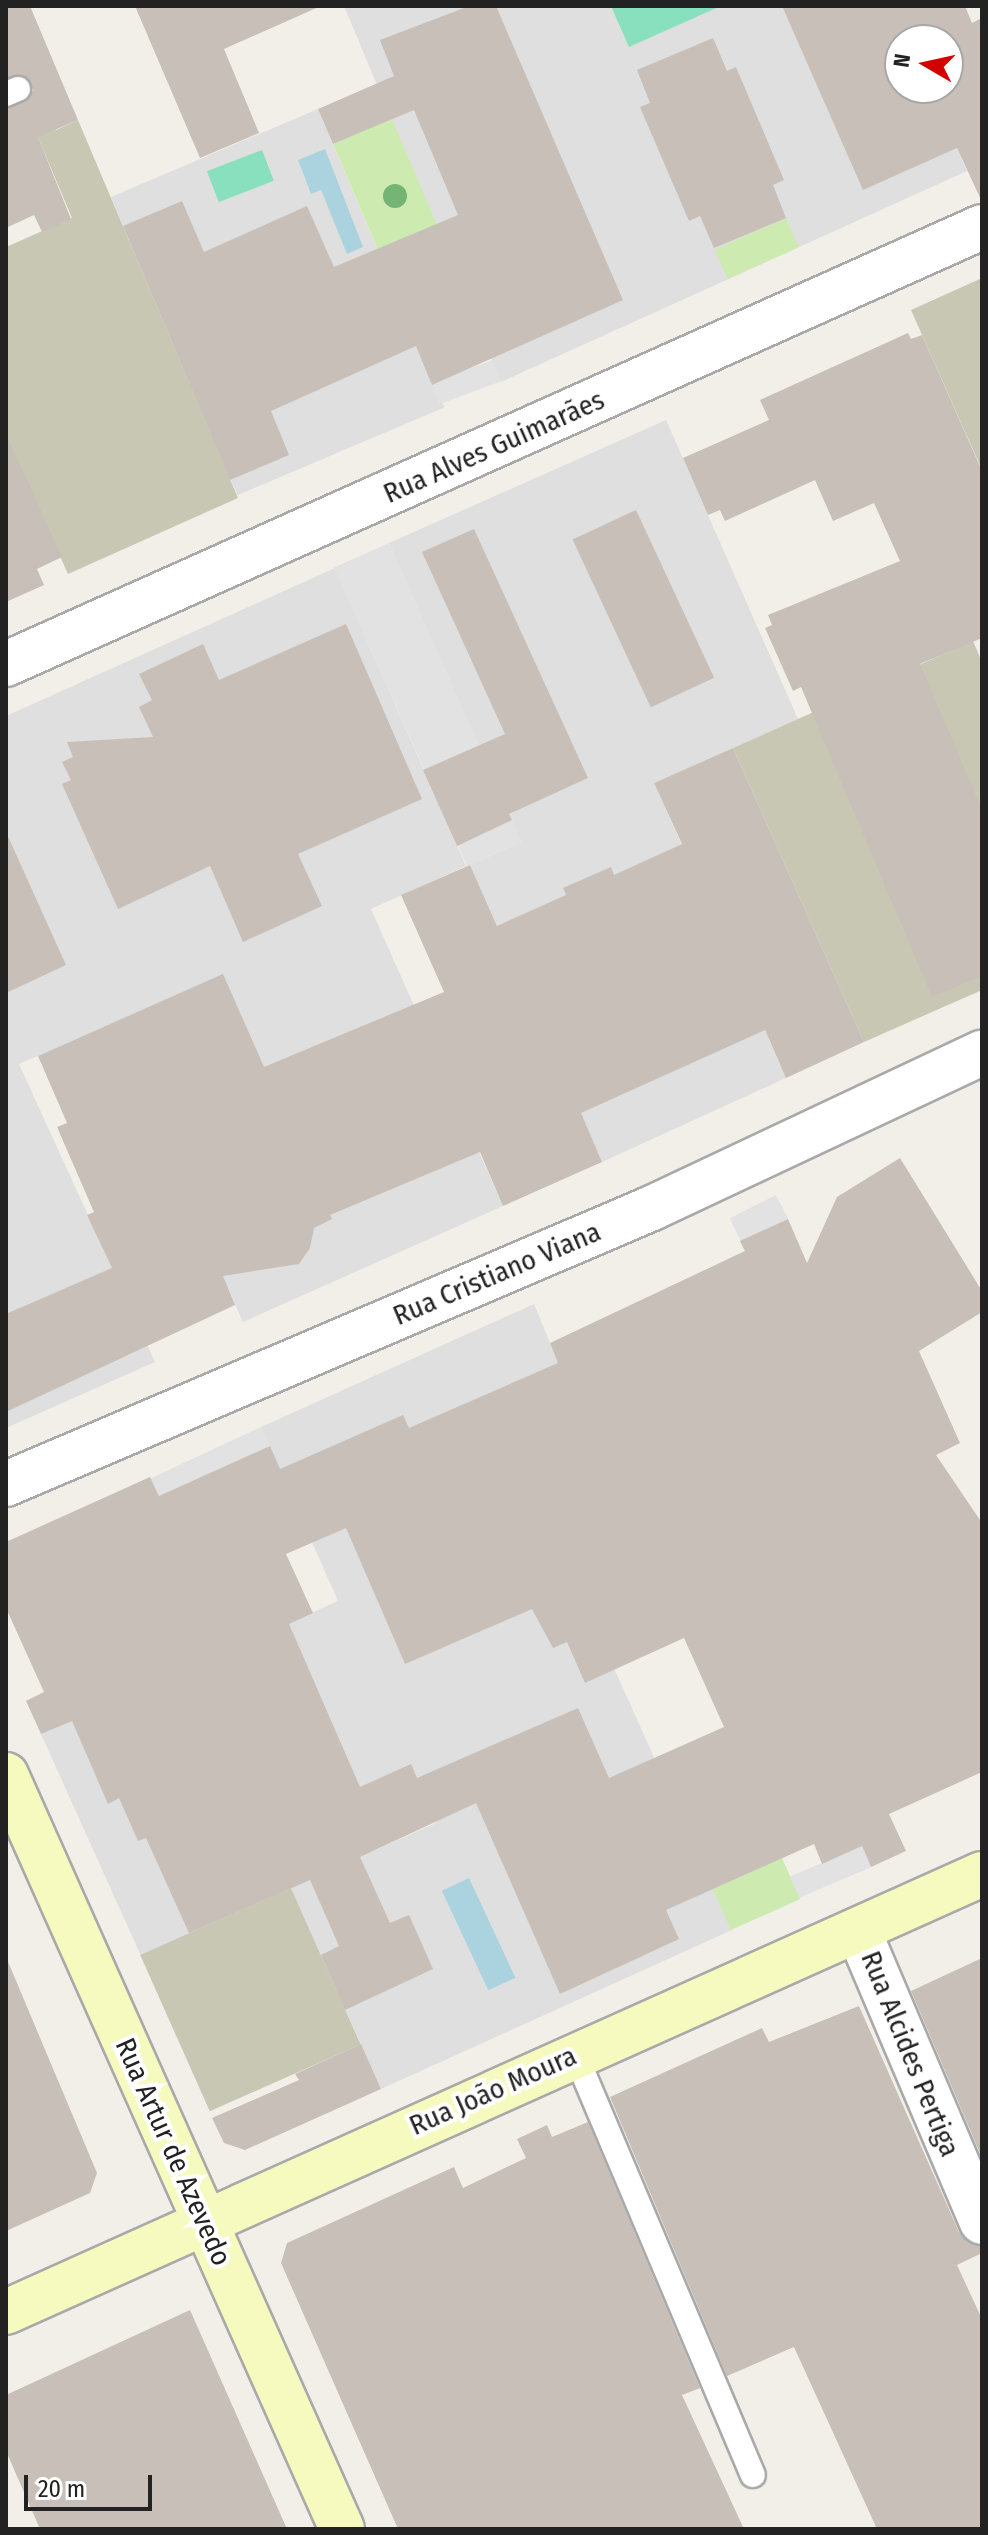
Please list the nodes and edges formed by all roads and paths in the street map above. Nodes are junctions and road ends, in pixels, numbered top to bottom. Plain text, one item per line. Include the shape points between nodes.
1 (982, 227) edge
2 (6, 664) edge
3 (982, 1053) edge
4 (6, 1484) edge
5 (6, 1775) edge
6 (982, 1874) edge
7 (858, 1930) junction
8 (575, 2054) junction
9 (204, 2222) junction
10 (982, 2222) edge
11 (6, 2312) edge
12 (753, 2475) dead end
13 (342, 2529) edge

1 - 2 street, Rua Alves Guimarães
3 - 4 street, Rua Cristiano Viana via 652,1208
5 - 9 street, Rua Artur de Azevedo
6 - 7 street, Rua João Moura
7 - 8 street, Rua João Moura
7 - 10 street, Rua Alcides Pertiga
8 - 9 street, Rua João Moura
8 - 12 lane
9 - 11 street, Rua João Moura
9 - 13 street, Rua Artur de Azevedo

